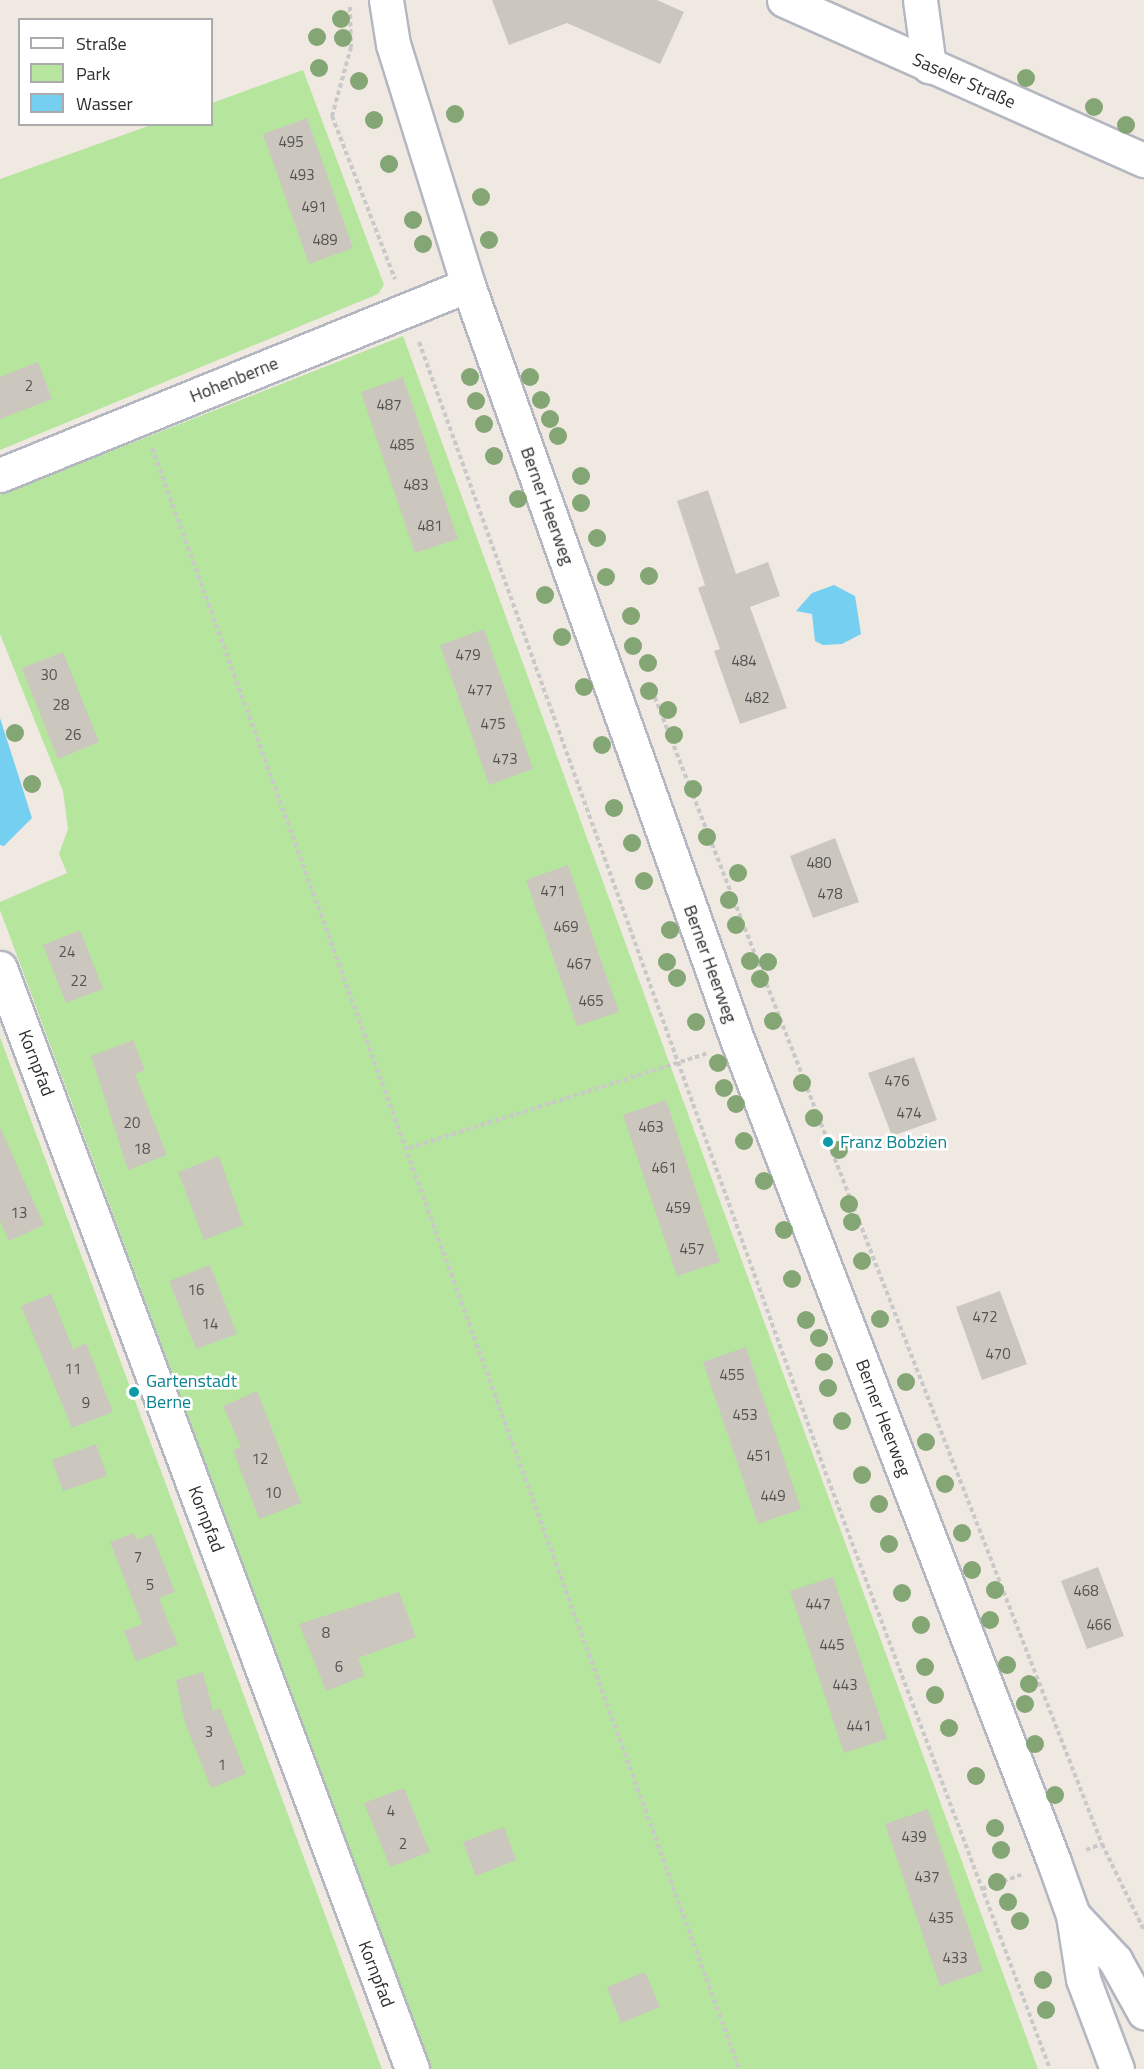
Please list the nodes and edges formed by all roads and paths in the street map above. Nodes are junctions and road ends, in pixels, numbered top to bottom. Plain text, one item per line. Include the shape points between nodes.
1 (350, 0) edge
2 (386, 0) edge
3 (784, 0) edge
4 (920, 0) edge
5 (929, 66) junction
6 (1144, 160) edge
7 (468, 285) junction
8 (407, 310) junction
9 (141, 418) junction
10 (0, 475) edge
11 (650, 686) dead end
12 (0, 968) edge
13 (737, 1039) junction
14 (679, 1067) junction
15 (409, 1148) junction
16 (1102, 1844) dead end
17 (1073, 1915) junction
18 (1144, 2012) edge
19 (412, 2069) edge
20 (739, 2069) edge
21 (1050, 2069) edge
22 (1117, 2069) edge

1 - 8 path via 351,47 332,116
2 - 7 main road, Berner Heerweg via 393,44
3 - 5 main road, Saseler Straße
4 - 5 main road
5 - 6 main road, Saseler Straße
7 - 8 main road, Hohenberne
7 - 13 main road, Berner Heerweg
8 - 9 main road, Hohenberne
8 - 14 path
9 - 10 main road, Hohenberne
9 - 15 path
11 - 16 path
12 - 19 main road, Kornpfad
13 - 14 path
13 - 17 main road, Berner Heerweg
14 - 15 path
14 - 21 path
15 - 20 path
17 - 18 main road, Berner Heerweg via 1115,1960
17 - 22 main road, Berner Heerweg via 1083,1979

